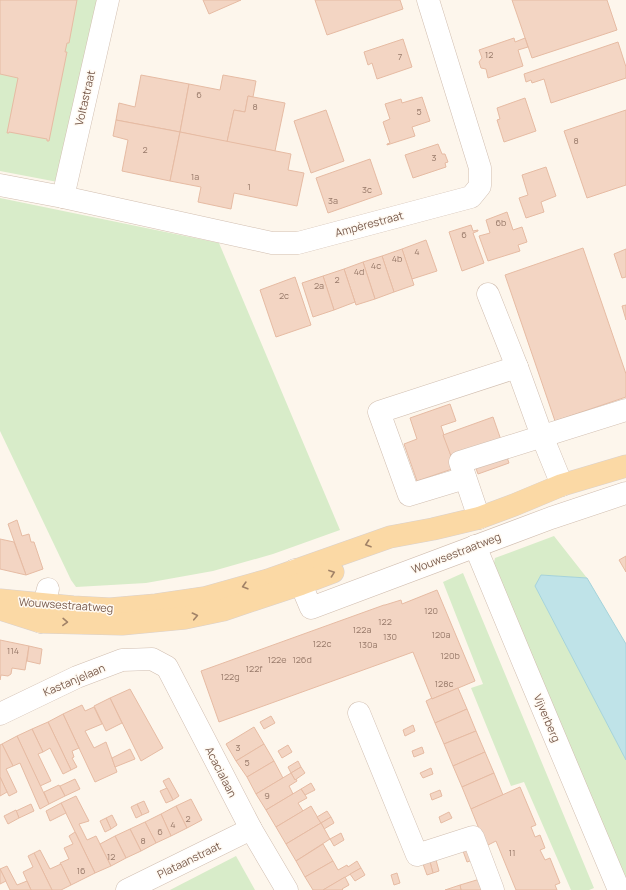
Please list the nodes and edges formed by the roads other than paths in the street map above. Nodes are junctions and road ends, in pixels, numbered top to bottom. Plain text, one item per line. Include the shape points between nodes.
1 (108, 0) edge
2 (428, 0) edge
3 (0, 185) edge
4 (63, 197) junction
5 (488, 294) dead end
6 (517, 367) junction
7 (626, 410) edge
8 (542, 436) junction
9 (626, 466) edge
10 (465, 478) junction
11 (562, 484) junction
12 (626, 493) edge
13 (479, 518) junction
14 (476, 546) junction
15 (298, 577) junction
16 (0, 600) edge
17 (44, 605) junction
18 (0, 609) edge
19 (152, 659) joint
20 (0, 714) edge
21 (358, 714) dead end
22 (250, 829) junction
23 (127, 890) edge
24 (287, 890) edge
25 (493, 890) edge
26 (619, 890) edge

1 - 4 street, Voltastraat
2 - 4 street, Ampèrestraat via 480,168 480,186 471,197 298,243 272,243
3 - 4 street, Ampèrestraat
5 - 6 street
6 - 8 street
6 - 10 street via 379,412 409,495
7 - 8 street
8 - 10 street via 460,462
8 - 11 street
9 - 11 main road, Wouwsestraatweg
10 - 13 street
11 - 13 main road, Wouwsestraatweg
12 - 14 street, Wouwsestraatweg
13 - 15 main road, Wouwsestraatweg via 433,529 400,548
14 - 15 street, Wouwsestraatweg via 311,608
14 - 26 street, Vijverberg
15 - 17 main road, Wouwsestraatweg via 222,610 185,618 122,624
16 - 17 main road, Wouwsestraatweg
17 - 18 main road, Wouwsestraatweg
19 - 20 street, Kastanjelaan via 122,660 77,677
19 - 22 street, Acacialaan via 166,667
21 - 25 street via 417,855 473,837
22 - 23 street, Plataanstraat
22 - 24 street, Acacialaan

